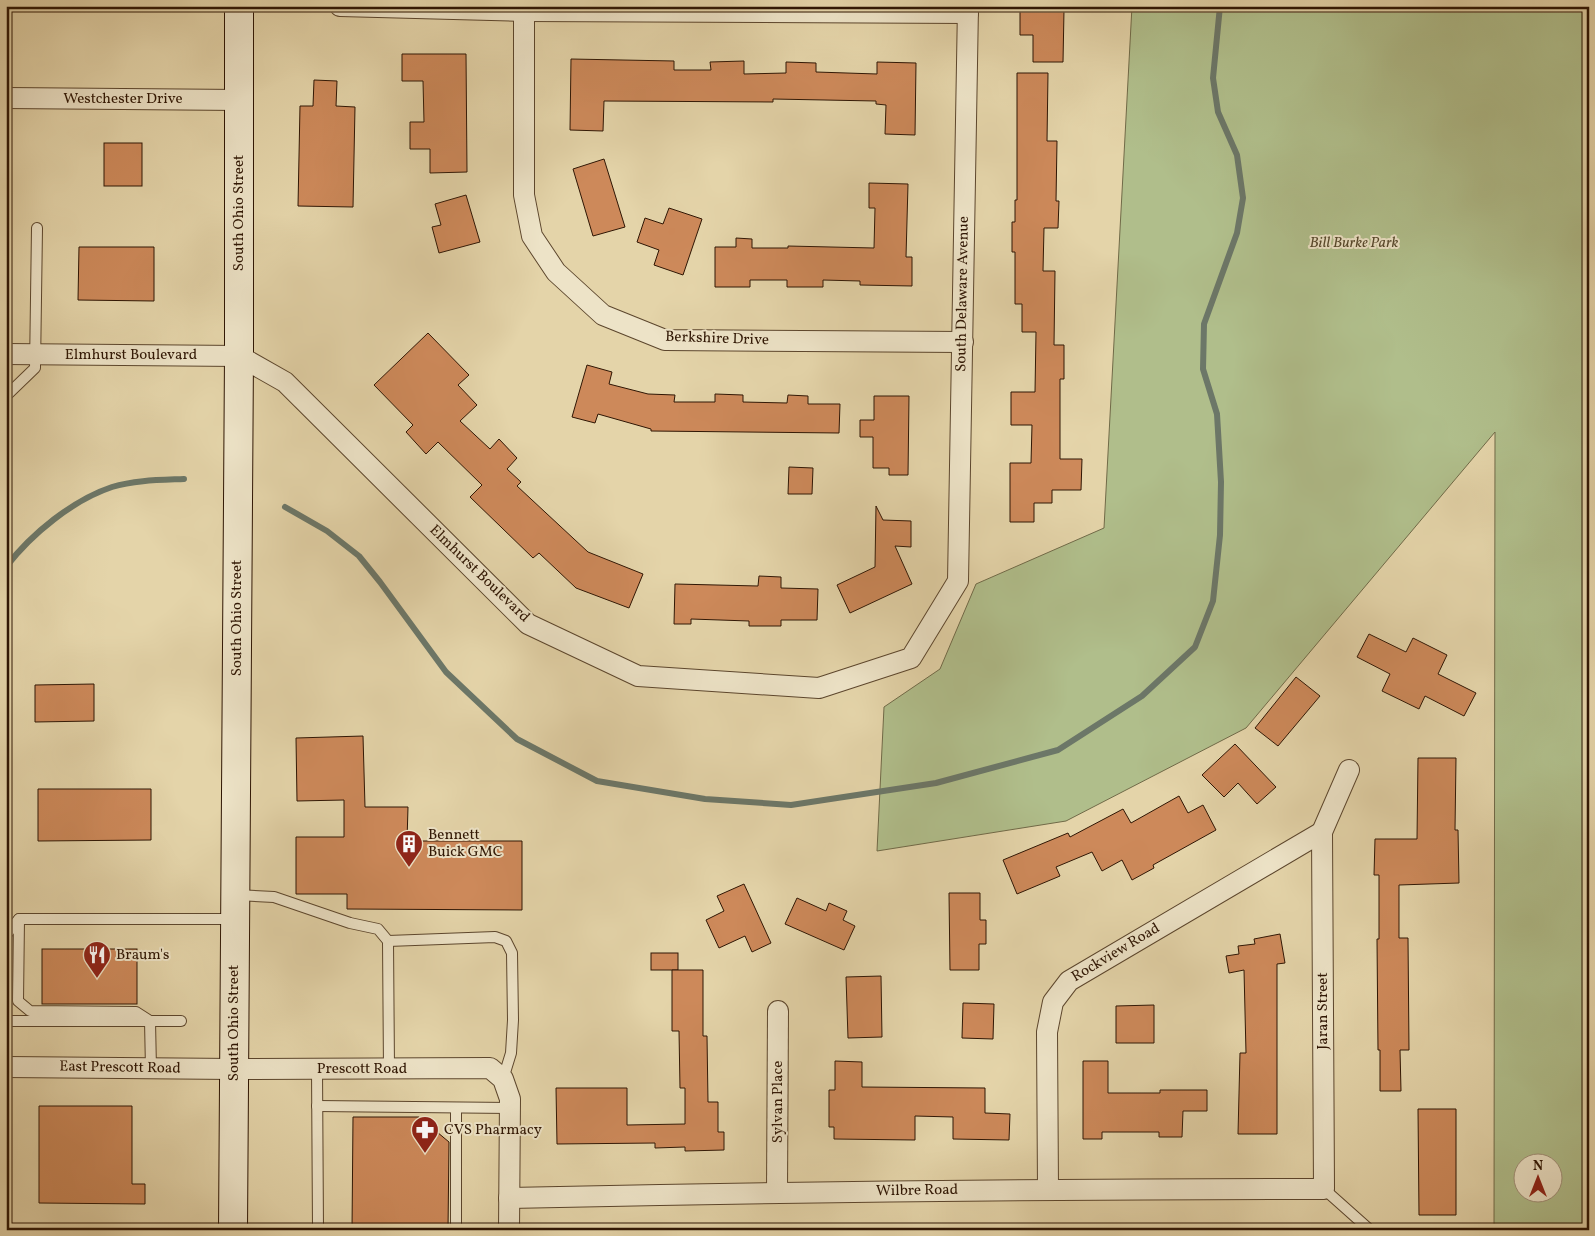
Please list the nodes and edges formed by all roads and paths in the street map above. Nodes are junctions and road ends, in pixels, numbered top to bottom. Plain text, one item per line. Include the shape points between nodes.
1 (239, 6) edge
2 (340, 6) edge
3 (524, 9) edge
4 (968, 10) edge
5 (6, 98) edge
6 (239, 100) junction
7 (37, 228) dead end
8 (963, 342) junction
9 (6, 354) edge
10 (36, 355) junction
11 (239, 356) junction
12 (6, 396) edge
13 (958, 581) joint
14 (1349, 770) dead end
15 (1322, 832) junction
16 (235, 907) junction
17 (19, 919) junction
18 (6, 935) edge
19 (388, 941) junction
20 (778, 1011) dead end
21 (6, 1021) edge
22 (150, 1021) junction
23 (181, 1021) dead end
24 (6, 1067) edge
25 (151, 1069) junction
26 (234, 1069) junction
27 (317, 1069) junction
28 (389, 1069) junction
29 (496, 1074) junction
30 (317, 1106) junction
31 (456, 1108) junction
32 (510, 1108) junction
33 (1048, 1189) junction
34 (1324, 1189) junction
35 (777, 1192) junction
36 (509, 1198) junction
37 (232, 1230) edge
38 (318, 1230) edge
39 (456, 1230) edge
40 (509, 1230) edge
41 (1370, 1230) edge

1 - 6 main road, South Ohio Street
2 - 3 street
3 - 4 street
3 - 8 street, Berkshire Drive via 524,195 532,236 556,272 603,315 665,340
4 - 8 street, South Delaware Avenue
5 - 6 street, Westchester Drive
6 - 11 main road, South Ohio Street
7 - 10 lane
8 - 13 street, South Delaware Avenue
9 - 10 street, Elmhurst Boulevard
10 - 11 street, Elmhurst Boulevard
10 - 12 lane via 35,368
11 - 13 street, Elmhurst Boulevard via 285,382 528,624 638,676 819,688 911,658
11 - 16 main road, South Ohio Street
14 - 15 street
15 - 33 street, Rockview Road via 1068,981 1053,1002 1047,1032
15 - 34 street, Jaran Street
16 - 17 lane
16 - 19 lane via 274,897 378,929
16 - 26 main road, South Ohio Street
17 - 18 lane
17 - 22 lane via 18,1001 30,1011 136,1012
19 - 28 lane
19 - 29 lane via 495,937 506,941 512,953 511,1053
20 - 35 street, Sylvan Place
21 - 22 lane
22 - 23 lane
22 - 25 lane
24 - 25 street, East Prescott Road
25 - 26 street, East Prescott Road
26 - 27 street, Prescott Road
26 - 37 main road, South Ohio Street
27 - 28 street, Prescott Road
27 - 30 lane
28 - 29 street, Prescott Road
29 - 32 street via 510,1099
30 - 31 lane
30 - 38 lane
31 - 32 lane
31 - 39 lane
32 - 36 street
33 - 34 street, Wilbre Road
33 - 35 street, Wilbre Road
34 - 41 lane
35 - 36 street, Wilbre Road
36 - 40 street

